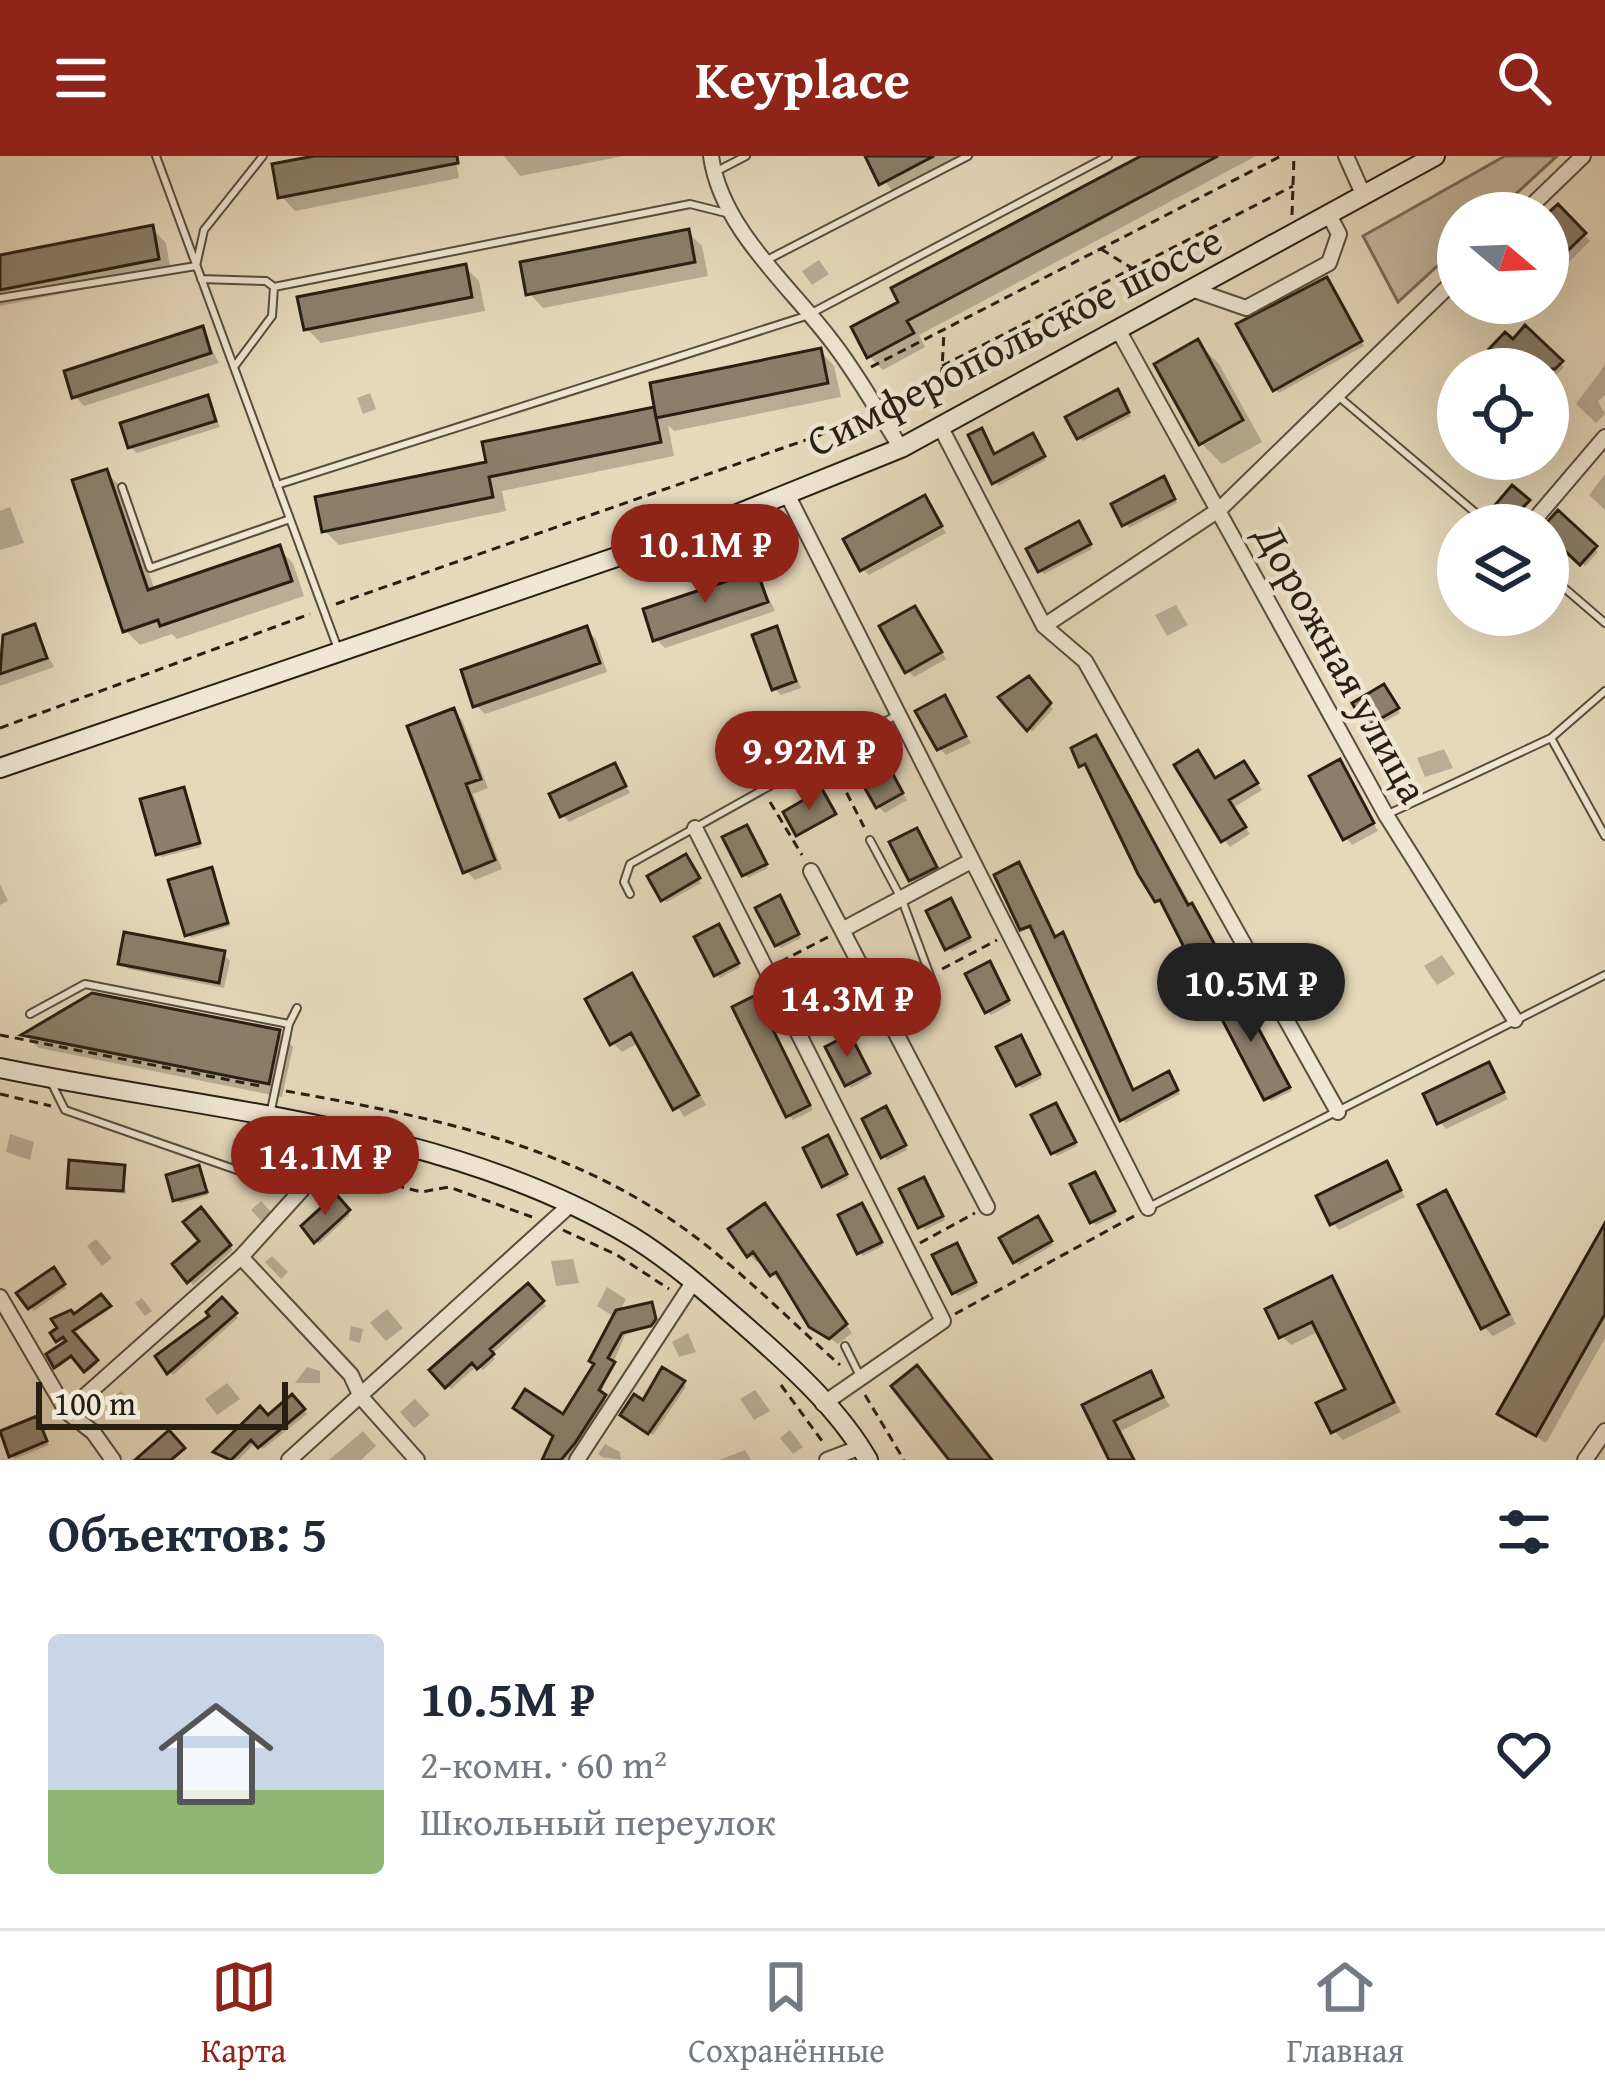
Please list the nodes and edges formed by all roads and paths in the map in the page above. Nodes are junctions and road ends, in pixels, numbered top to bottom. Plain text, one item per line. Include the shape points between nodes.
1 (156, 156) edge
2 (262, 156) edge
3 (711, 156) edge
4 (746, 156) edge
5 (968, 156) edge
6 (1108, 156) edge
7 (1281, 156) edge
8 (1294, 156) edge
9 (1346, 156) edge
10 (1435, 156) edge
11 (1583, 156) edge
12 (713, 173) junction
13 (1293, 186) junction
14 (1546, 192) edge
15 (1363, 194) junction
16 (1328, 213) junction
17 (734, 215) junction
18 (1292, 217) dead end
19 (1101, 248) junction
20 (765, 261) junction
21 (196, 266) junction
22 (1135, 270) junction
23 (201, 279) junction
24 (274, 287) junction
25 (1166, 289) dead end
26 (1194, 290) junction
27 (1437, 297) edge
28 (0, 298) edge
29 (806, 316) junction
30 (944, 329) junction
31 (1120, 333) junction
32 (942, 366) junction
33 (234, 368) junction
34 (854, 375) junction
35 (1336, 394) junction
36 (875, 408) junction
37 (940, 421) junction
38 (1605, 437) edge
39 (901, 448) junction
40 (277, 485) junction
41 (122, 487) dead end
42 (788, 496) junction
43 (1465, 504) edge
44 (1548, 504) edge
45 (1220, 509) junction
46 (290, 519) junction
47 (1569, 592) edge
48 (323, 609) junction
49 (1605, 623) edge
50 (1045, 626) junction
51 (340, 652) junction
52 (1605, 691) edge
53 (896, 716) junction
54 (0, 728) edge
55 (1551, 738) junction
56 (826, 754) junction
57 (0, 768) edge
58 (763, 790) junction
59 (1386, 815) junction
60 (695, 828) junction
61 (1605, 836) edge
62 (870, 839) joint
63 (971, 861) junction
64 (811, 871) joint
65 (629, 894) dead end
66 (901, 898) junction
67 (842, 930) junction
68 (1008, 934) junction
69 (764, 970) junction
70 (1605, 975) edge
71 (930, 976) junction
72 (297, 1007) dead end
73 (30, 1014) dead end
74 (889, 1018) junction
75 (1515, 1020) junction
76 (289, 1024) junction
77 (0, 1068) edge
78 (50, 1078) junction
79 (0, 1094) edge
80 (65, 1110) junction
81 (1338, 1112) junction
82 (269, 1119) junction
83 (307, 1184) junction
84 (570, 1205) junction
85 (987, 1207) joint
86 (1148, 1208) junction
87 (550, 1225) junction
88 (910, 1249) junction
89 (241, 1257) junction
90 (694, 1281) junction
91 (0, 1297) edge
92 (683, 1299) junction
93 (943, 1321) junction
94 (844, 1346) dead end
95 (776, 1378) dead end
96 (860, 1378) junction
97 (361, 1397) junction
98 (823, 1404) junction
99 (67, 1412) junction
100 (1602, 1442) edge
101 (864, 1454) edge
102 (830, 1459) edge
103 (113, 1460) edge
104 (289, 1460) edge
105 (417, 1460) edge
106 (578, 1460) edge
107 (1585, 1460) edge

1 - 21 lane
2 - 21 lane via 204,230
3 - 12 street
4 - 12 lane
5 - 20 lane
6 - 29 lane
7 - 19 path
8 - 13 path
9 - 15 street
10 - 15 main road, Симферопольское шоссе
11 - 14 street
12 - 17 street
13 - 18 path
13 - 22 path
15 - 16 main road, Симферопольское шоссе
16 - 26 main road, Симферопольское шоссе
16 - 26 street via 1339,233 1329,263 1246,308
17 - 20 street
17 - 24 lane via 690,204
19 - 22 path
19 - 30 path
20 - 29 street
21 - 23 lane
21 - 28 lane
22 - 25 path
22 - 32 path
23 - 24 lane
23 - 33 lane
24 - 33 lane via 272,316
26 - 31 main road, Симферопольское шоссе
27 - 35 street
29 - 34 street
29 - 40 lane
30 - 32 path
30 - 34 path
31 - 37 main road, Симферопольское шоссе
31 - 45 street, Дорожная улица
32 - 37 path
33 - 40 lane
34 - 36 street
35 - 43 lane
35 - 45 street
36 - 39 street
36 - 48 path via 820,435
37 - 39 main road, Симферопольское шоссе
37 - 50 street
38 - 44 street
39 - 42 main road, Симферопольское шоссе
40 - 46 lane
41 - 46 lane via 150,568
42 - 51 main road, Симферопольское шоссе
42 - 53 street
45 - 50 street
45 - 59 street, Дорожная улица
46 - 48 lane
47 - 49 lane
48 - 51 lane
48 - 54 path
50 - 81 street via 1085,661
51 - 57 main road, Симферопольское шоссе
52 - 55 lane
53 - 56 lane
53 - 63 street
55 - 59 lane
55 - 61 lane
56 - 58 lane
56 - 62 path
58 - 60 lane
58 - 64 path
59 - 75 street, Дорожная улица
60 - 65 lane via 630,864
60 - 69 street
62 - 66 lane
63 - 66 street
63 - 68 street
64 - 67 street
66 - 67 street
66 - 71 lane
67 - 69 path
67 - 74 street
68 - 71 path
68 - 86 street
69 - 88 street
70 - 75 lane
71 - 74 lane via 935,989
72 - 76 lane
73 - 76 lane via 85,984
74 - 85 street
75 - 81 lane
76 - 82 lane
77 - 78 main road
78 - 80 lane
78 - 82 main road
79 - 80 path
80 - 83 lane via 284,1186
81 - 86 lane
82 - 84 main road via 486,1172
83 - 87 path via 449,1187
83 - 89 street
84 - 87 street
84 - 90 main road
85 - 88 path
86 - 93 path
87 - 92 path via 617,1255
87 - 97 street
88 - 93 street
89 - 97 street via 351,1375
89 - 99 street
90 - 92 street
90 - 98 main road
91 - 99 street
92 - 106 street
93 - 96 street
94 - 96 lane
95 - 102 path
96 - 98 street
97 - 104 street
97 - 105 street
98 - 101 main road
99 - 103 street
100 - 107 street
101 - 102 street

